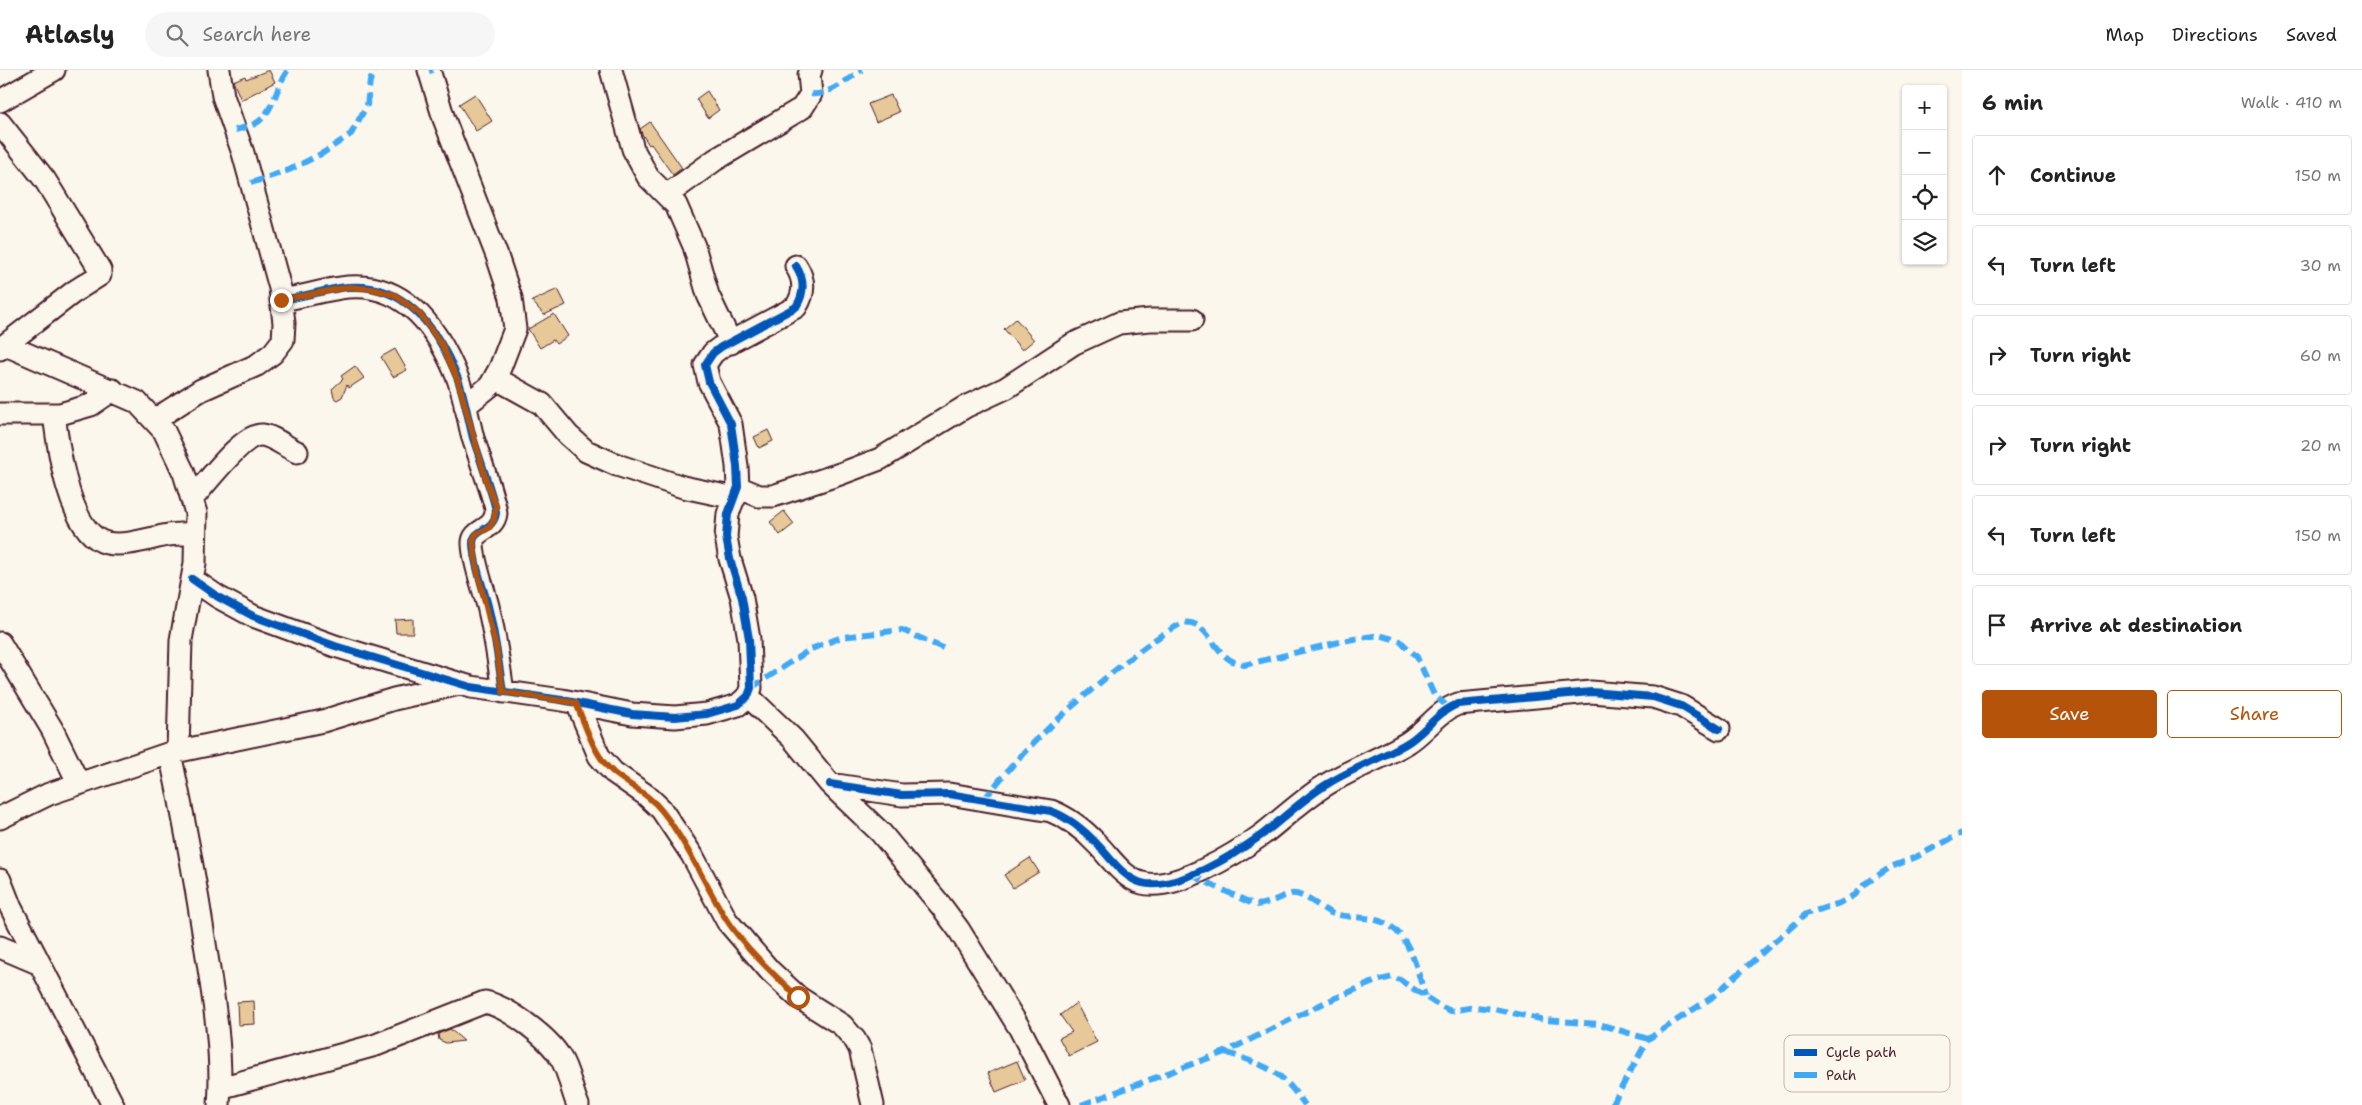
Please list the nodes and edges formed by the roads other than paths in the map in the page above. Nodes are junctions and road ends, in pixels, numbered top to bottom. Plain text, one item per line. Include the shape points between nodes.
1 (54, 70) edge
2 (220, 70) edge
3 (429, 70) edge
4 (611, 70) edge
5 (811, 70) edge
6 (0, 101) edge
7 (0, 123) edge
8 (667, 195) junction
9 (796, 266) dead end
10 (281, 300) junction
11 (1192, 320) dead end
12 (731, 343) junction
13 (3, 347) edge
14 (495, 378) junction
15 (113, 390) junction
16 (465, 406) junction
17 (0, 414) edge
18 (54, 414) junction
19 (154, 420) junction
20 (297, 452) dead end
21 (736, 492) junction
22 (192, 499) junction
23 (195, 533) junction
24 (192, 579) junction
25 (0, 644) edge
26 (460, 684) junction
27 (503, 692) junction
28 (748, 696) junction
29 (576, 703) junction
30 (1719, 729) dead end
31 (174, 752) junction
32 (79, 784) junction
33 (830, 784) junction
34 (0, 818) edge
35 (0, 880) edge
36 (0, 948) edge
37 (40, 964) junction
38 (220, 1097) edge
39 (113, 1105) edge
40 (578, 1105) edge
41 (873, 1105) edge
42 (1060, 1105) edge

1 - 6 street
2 - 10 street via 223,96 243,153
3 - 14 street via 511,298 516,328
4 - 8 street via 633,149 648,177
5 - 8 street via 808,75 811,94 802,108 715,160
7 - 13 street via 44,180 100,270 100,275
8 - 12 street via 684,220 708,295
9 - 12 street via 803,276 804,288 796,307
10 - 16 street via 349,287 395,295 420,314 442,345
10 - 19 street via 283,340 273,354 201,390
11 - 21 street via 1119,322 1073,344 1006,388 965,408 880,459 773,496
12 - 21 street via 713,353 707,360 706,369 709,382 731,424
13 - 15 street
14 - 16 street
14 - 21 street via 542,404 586,451 616,466 683,488
15 - 18 street via 91,405
15 - 19 street via 137,402
16 - 27 street via 496,506 489,528 476,534 473,541
17 - 18 street
18 - 23 street via 59,451 80,521 97,539 109,543
19 - 22 street via 164,431 184,473
20 - 22 street via 266,436 251,438
21 - 28 street via 728,514 726,537 749,639
22 - 23 street via 196,513
23 - 24 street
24 - 26 street via 218,598 253,616 335,646
24 - 31 street via 181,640
25 - 32 street via 52,729
26 - 27 street
26 - 31 street via 394,699 323,721
27 - 29 street
28 - 29 street via 738,705 707,714 674,717 632,714
28 - 33 street via 793,740
29 - 41 street via 599,756 613,772 661,809 692,855 727,921 770,971 798,997 842,1025 855,1040
30 - 33 street via 1681,706 1636,695 1591,692 1458,704 1448,707 1407,743 1328,784 1236,851 1191,875 1157,886 1141,883 1122,871 1096,842 1066,817 1051,811 949,794 902,795
31 - 32 street
31 - 38 street via 210,976 222,1075
32 - 34 street via 49,794
33 - 42 street via 881,833 959,930 1020,1029
35 - 37 street
36 - 37 street
37 - 39 street
38 - 40 street via 376,1045 485,1002 510,1014 549,1044 561,1058

